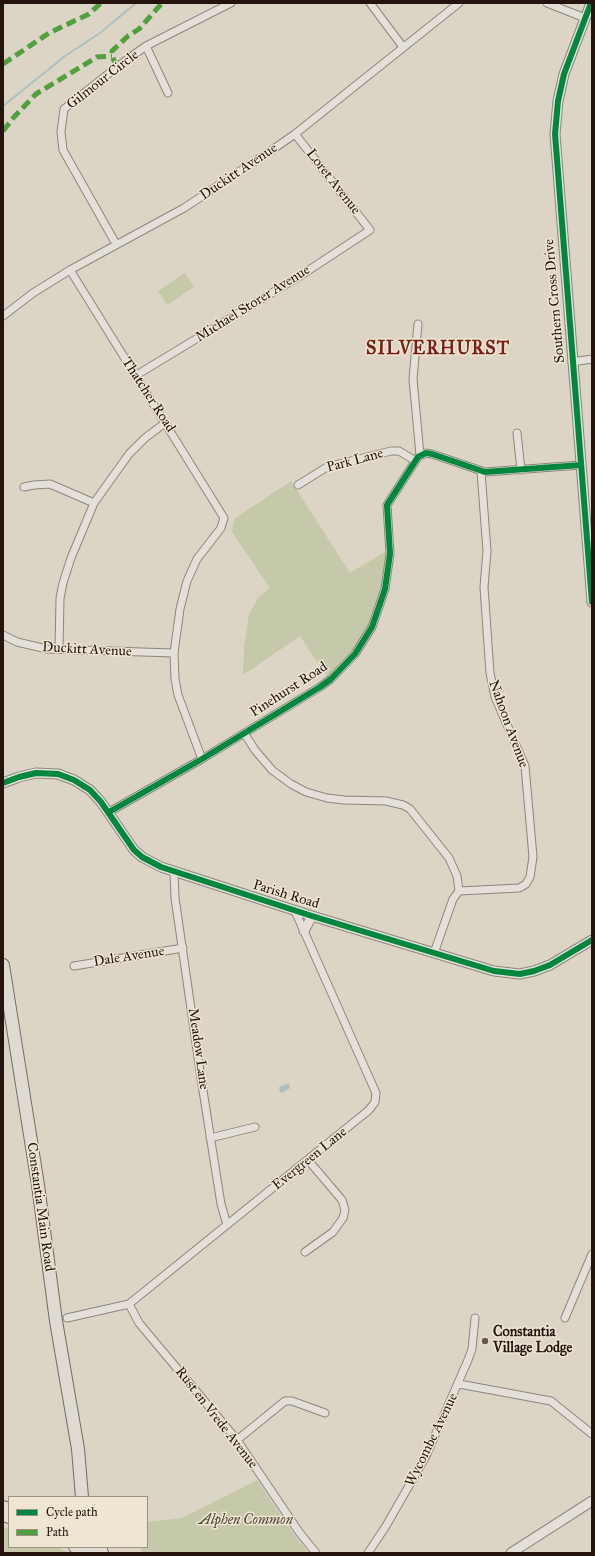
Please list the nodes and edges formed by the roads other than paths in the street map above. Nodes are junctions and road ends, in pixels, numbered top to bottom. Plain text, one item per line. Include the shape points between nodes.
1 (231, 3) edge
2 (370, 3) edge
3 (459, 3) edge
4 (547, 3) edge
5 (591, 3) edge
6 (585, 18) junction
7 (146, 46) junction
8 (403, 47) junction
9 (168, 93) dead end
10 (295, 134) junction
11 (370, 230) joint
12 (116, 244) junction
13 (70, 270) junction
14 (3, 316) edge
15 (418, 324) dead end
16 (592, 359) edge
17 (572, 362) junction
18 (135, 376) junction
19 (165, 423) junction
20 (517, 433) dead end
21 (420, 455) junction
22 (414, 460) junction
23 (581, 464) junction
24 (521, 470) junction
25 (481, 472) junction
26 (298, 485) dead end
27 (24, 487) dead end
28 (94, 503) junction
29 (592, 602) edge
30 (3, 635) edge
31 (59, 650) junction
32 (174, 653) junction
33 (244, 733) junction
34 (202, 759) junction
35 (3, 783) edge
36 (109, 812) junction
37 (174, 873) junction
38 (459, 891) junction
39 (295, 911) junction
40 (312, 916) junction
41 (304, 931) junction
42 (592, 940) edge
43 (183, 948) junction
44 (434, 953) junction
45 (3, 965) edge
46 (74, 966) dead end
47 (255, 1127) dead end
48 (210, 1138) junction
49 (308, 1160) junction
50 (227, 1225) junction
51 (305, 1252) dead end
52 (592, 1254) edge
53 (129, 1304) junction
54 (67, 1318) dead end
55 (475, 1318) dead end
56 (565, 1318) dead end
57 (459, 1384) junction
58 (325, 1413) dead end
59 (592, 1434) edge
60 (237, 1440) junction
61 (78, 1449) junction
62 (82, 1496) edge
63 (90, 1496) edge
64 (592, 1501) edge
65 (316, 1553) edge
66 (368, 1553) edge
67 (511, 1553) edge

1 - 7 street, Gilmour Circle
2 - 8 street
3 - 8 street, Duckitt Avenue
4 - 6 street
5 - 6 street, Southern Cross Drive
6 - 17 street, Southern Cross Drive via 564,74 556,128 557,174
7 - 9 street
7 - 12 street, Gilmour Circle via 68,104 62,114 63,150
8 - 10 street, Duckitt Avenue
10 - 11 street, Loret Avenue
10 - 12 street, Duckitt Avenue via 212,190
11 - 18 street, Michael Storer Avenue via 303,274
12 - 13 street, Duckitt Avenue
13 - 14 street, Duckitt Avenue
13 - 18 street, Thatcher Road
15 - 21 street via 413,379
16 - 17 street
17 - 23 street, Southern Cross Drive
18 - 19 street, Thatcher Road
19 - 28 street via 138,444
19 - 32 street, Thatcher Road via 223,514 224,520 221,528 197,559 187,581
20 - 24 street
21 - 22 street, Pinehurst Road
21 - 25 street via 432,454
22 - 26 street, Park Lane via 399,451 391,451 328,467
22 - 33 street, Pinehurst Road via 387,505 390,554 388,573 382,601 372,627 355,654 331,679
23 - 24 street
23 - 29 street, Southern Cross Drive
24 - 25 street
25 - 38 street, Nahoon Avenue via 487,551 484,587 490,673 495,697 525,766 533,857 530,877 526,884 519,888
27 - 28 street via 50,484
28 - 31 street via 63,583 60,598
30 - 31 street, Duckitt Avenue via 33,646
31 - 32 street, Duckitt Avenue
32 - 34 street via 178,695
33 - 34 street, Pinehurst Road
33 - 38 street via 272,770 306,792 344,800 386,801 410,809 449,858 457,876
34 - 36 street, Pinehurst Road
35 - 36 street, Parish Road via 30,774 58,774 87,788
36 - 37 street, Parish Road via 126,841 138,854
37 - 39 street, Parish Road
37 - 43 street, Meadow Lane
38 - 44 street via 453,899
39 - 40 street, Parish Road
39 - 41 street, Evergreen Lane
40 - 41 street
40 - 44 street, Parish Road
41 - 49 street, Evergreen Lane via 376,1093 375,1102 369,1110
42 - 44 street, Parish Road via 550,965 520,974 494,970
43 - 46 street, Dale Avenue
43 - 48 street, Meadow Lane
45 - 61 main road, Constantia Main Road via 38,1185 56,1321
47 - 48 street
48 - 50 street, Meadow Lane
49 - 50 street, Evergreen Lane
49 - 51 street via 342,1200 345,1210 343,1218 333,1232
50 - 53 street, Evergreen Lane
52 - 56 street
53 - 54 street, Evergreen Lane
53 - 60 street, Rust en Vrede Avenue via 139,1323
55 - 57 street, Wycombe Avenue via 472,1349
57 - 59 street via 551,1401
57 - 66 street, Wycombe Avenue via 413,1480
58 - 60 street via 292,1401 285,1401
60 - 65 street, Rust en Vrede Avenue
61 - 62 main road, Constantia Main Road
61 - 63 main road, Constantia Main Road
64 - 67 street

